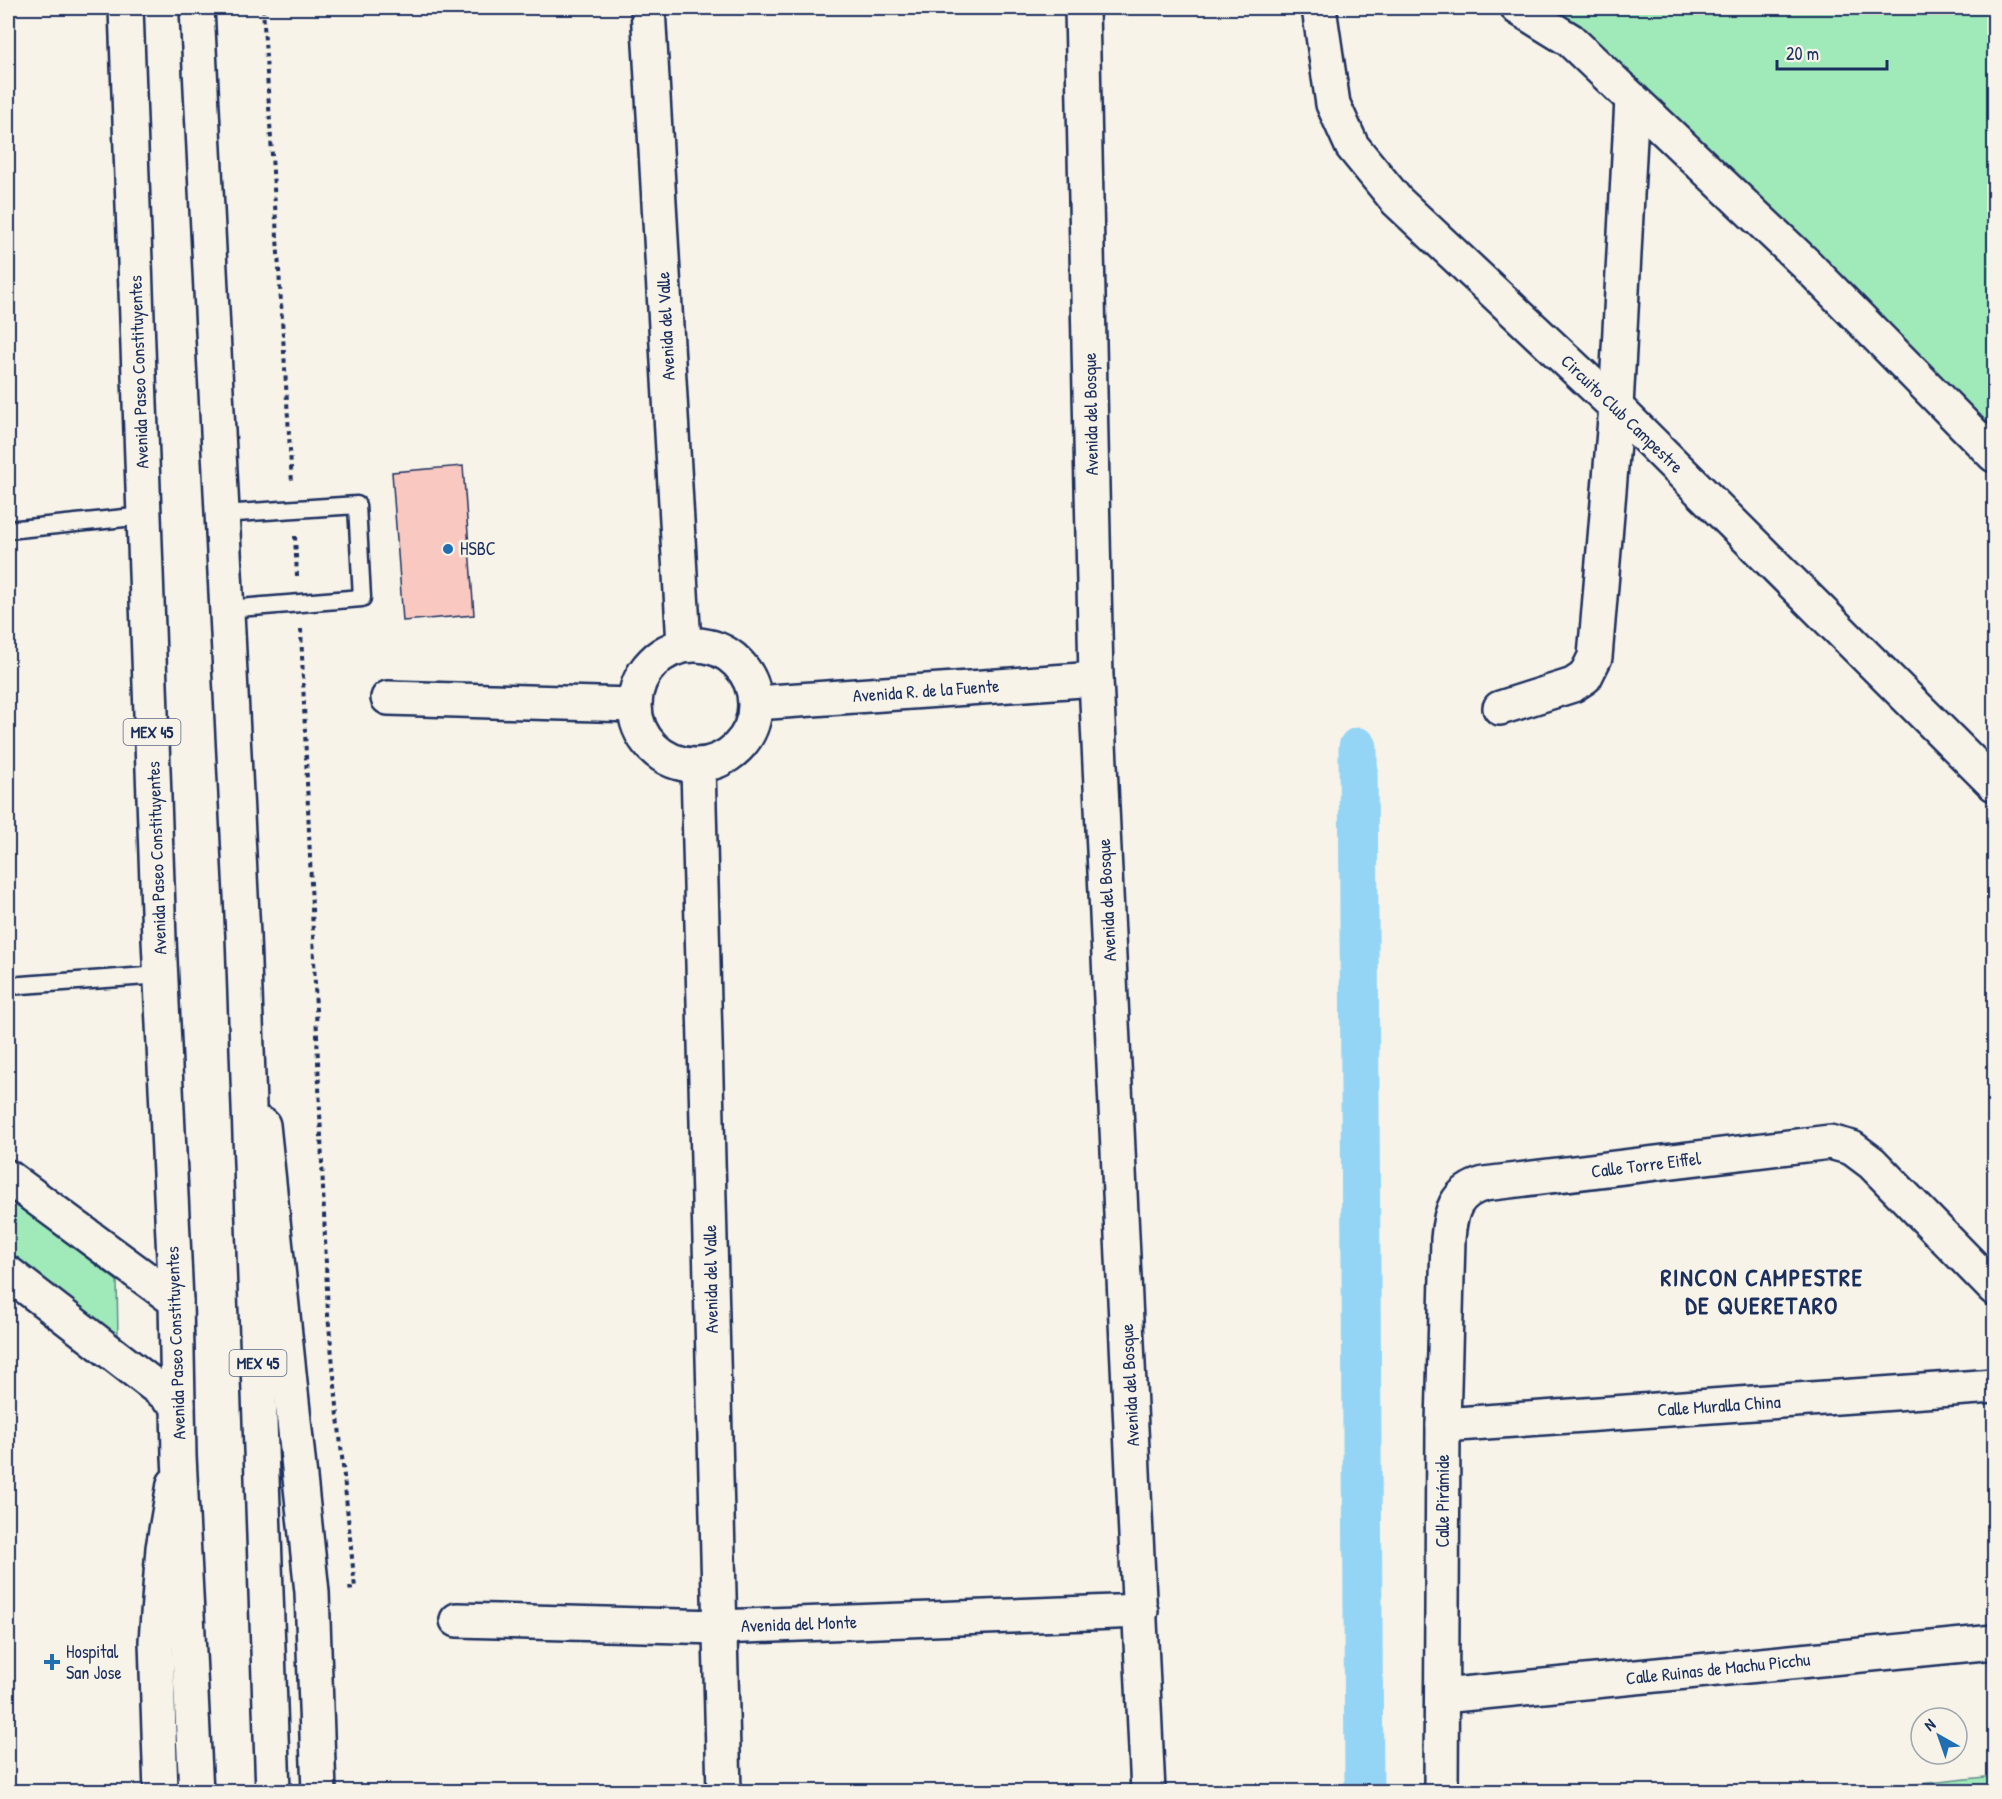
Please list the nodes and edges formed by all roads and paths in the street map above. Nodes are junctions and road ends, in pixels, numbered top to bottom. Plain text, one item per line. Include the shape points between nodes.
1 (126, 8) edge
2 (197, 8) edge
3 (263, 8) edge
4 (648, 8) edge
5 (1082, 8) edge
6 (1319, 8) edge
7 (1518, 8) edge
8 (1632, 99) junction
9 (1616, 407) junction
10 (1995, 454) edge
11 (293, 509) junction
12 (222, 514) junction
13 (144, 516) junction
14 (8, 530) edge
15 (299, 604) junction
16 (227, 609) junction
17 (684, 645) junction
18 (1096, 679) junction
19 (388, 698) dead end
20 (756, 703) junction
21 (634, 705) junction
22 (1500, 708) dead end
23 (698, 766) junction
24 (1995, 784) edge
25 (243, 935) junction
26 (161, 975) junction
27 (8, 986) edge
28 (8, 1177) edge
29 (1451, 1210) joint
30 (8, 1273) edge
31 (1995, 1288) edge
32 (177, 1301) junction
33 (1995, 1386) edge
34 (178, 1404) junction
35 (1443, 1425) junction
36 (179, 1456) junction
37 (312, 1592) junction
38 (1141, 1611) junction
39 (457, 1620) dead end
40 (719, 1627) junction
41 (1995, 1642) edge
42 (1442, 1696) junction
43 (161, 1791) edge
44 (196, 1791) edge
45 (273, 1791) edge
46 (319, 1791) edge
47 (724, 1791) edge
48 (1148, 1791) edge
49 (1441, 1791) edge

1 - 13 main road, Avenida Paseo Constituyentes / MEX 45
2 - 12 main road, MEX 45
3 - 11 path
4 - 17 main road, Avenida del Valle
5 - 18 main road, Avenida del Bosque
6 - 9 main road, Circuito Club Campestre via 1334,104 1352,146 1397,201
7 - 8 main road via 1570,40
8 - 9 main road
8 - 10 main road via 1806,264
9 - 22 main road via 1595,657 1585,677 1573,685
9 - 24 main road, Circuito Club Campestre
11 - 12 lane
11 - 15 path
11 - 15 lane via 357,506 362,598
12 - 16 main road, MEX 45
13 - 14 lane
13 - 26 main road, Avenida Paseo Constituyentes / MEX 45
15 - 16 lane
15 - 37 path via 328,1315 355,1588
16 - 25 main road, MEX 45
17 - 20 main road via 717,647 738,660 751,680
17 - 21 main road via 671,648 651,662 638,682
18 - 20 main road, Avenida R. de la Fuente
18 - 38 main road, Avenida del Bosque
19 - 21 main road
20 - 23 main road via 752,726 739,746 720,759
21 - 23 main road via 639,728 652,748 673,762
23 - 40 main road, Avenida del Valle
25 - 37 main road
25 - 45 main road, MEX 45
26 - 27 lane
26 - 32 main road, Avenida Paseo Constituyentes / MEX 45
28 - 32 main road
29 - 31 main road, Calle Torre Eiffel via 1462,1194 1484,1184 1830,1142 1852,1148 1872,1163
29 - 35 main road, Calle Pirámide
30 - 34 main road
32 - 34 main road, Avenida Paseo Constituyentes / MEX 45
33 - 35 main road, Calle Muralla China
34 - 36 main road, Avenida Paseo Constituyentes / MEX 45
35 - 42 main road, Calle Pirámide
36 - 43 main road, Avenida Paseo Constituyentes via 163,1548 156,1641
36 - 44 main road, Avenida Paseo Constituyentes / MEX 45
37 - 46 main road
38 - 40 main road, Avenida del Monte
38 - 48 main road, Avenida del Bosque
39 - 40 main road, Avenida del Monte
40 - 47 main road, Avenida del Valle
41 - 42 main road, Calle Ruinas de Machu Picchu
42 - 49 main road, Calle Pirámide

